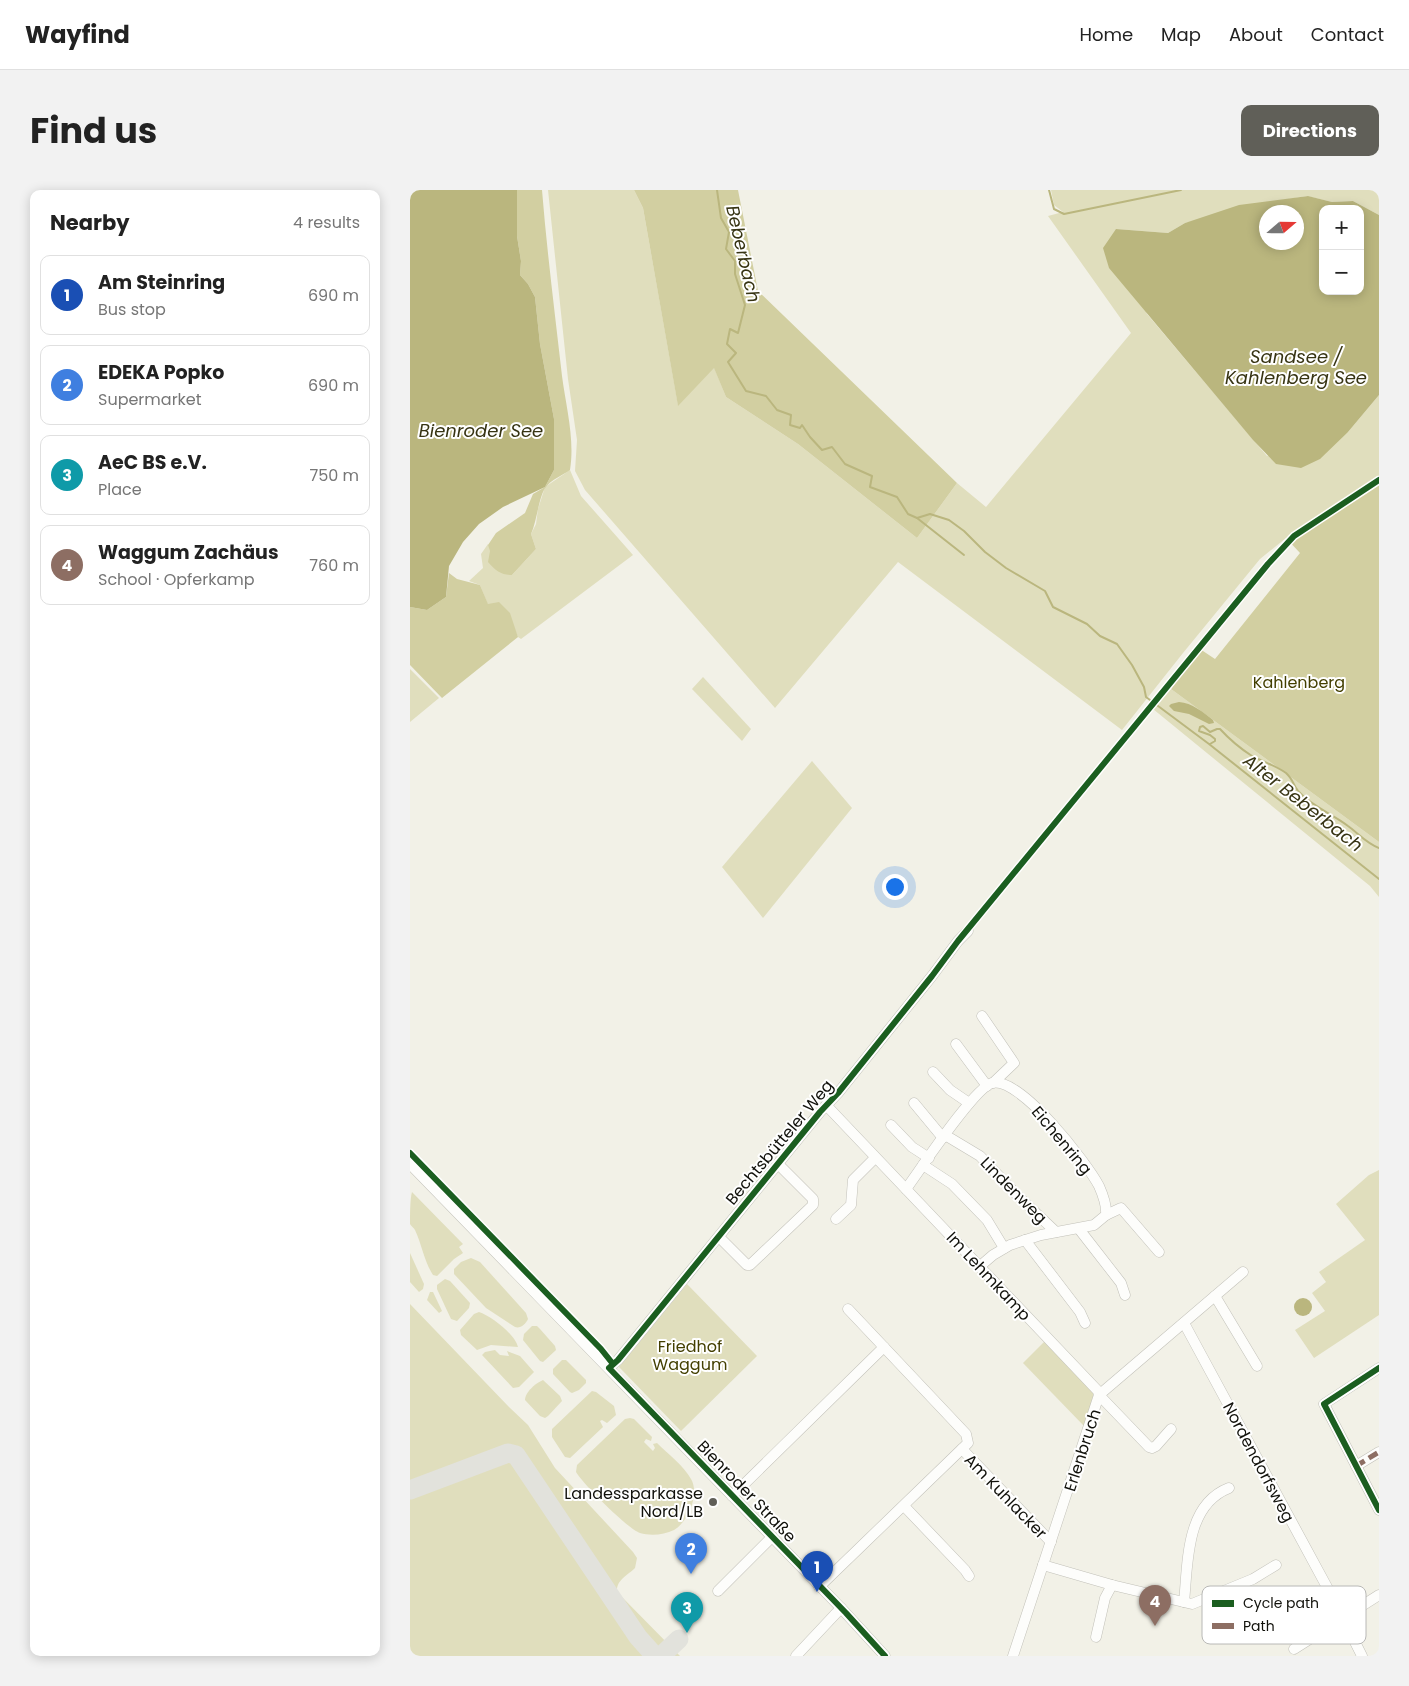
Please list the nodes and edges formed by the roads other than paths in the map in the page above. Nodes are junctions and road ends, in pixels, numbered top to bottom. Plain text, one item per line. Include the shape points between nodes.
1 (968, 931) dead end
2 (982, 1016) dead end
3 (956, 1044) dead end
4 (933, 1072) dead end
5 (990, 1084) junction
6 (914, 1103) dead end
7 (969, 1103) junction
8 (826, 1105) junction
9 (891, 1125) dead end
10 (944, 1136) junction
11 (875, 1158) junction
12 (926, 1162) junction
13 (410, 1164) edge
14 (778, 1164) junction
15 (906, 1189) junction
16 (1106, 1215) junction
17 (836, 1219) dead end
18 (1079, 1229) junction
19 (1056, 1232) junction
20 (718, 1237) junction
21 (1026, 1240) junction
22 (1004, 1248) junction
23 (1159, 1252) dead end
24 (979, 1266) junction
25 (1243, 1272) dead end
26 (1125, 1294) dead end
27 (1216, 1296) junction
28 (848, 1309) dead end
29 (1086, 1323) dead end
30 (1184, 1323) junction
31 (884, 1346) junction
32 (1257, 1366) dead end
33 (609, 1368) junction
34 (1379, 1368) edge
35 (1099, 1396) junction
36 (1171, 1429) dead end
37 (962, 1449) junction
38 (1379, 1452) edge
39 (1356, 1466) junction
40 (1229, 1488) dead end
41 (732, 1496) junction
42 (904, 1506) junction
43 (1379, 1510) edge
44 (772, 1537) junction
45 (1051, 1542) junction
46 (1043, 1565) junction
47 (1276, 1565) dead end
48 (969, 1576) dead end
49 (1112, 1585) junction
50 (1236, 1586) edge
51 (1326, 1586) edge
52 (819, 1587) junction
53 (718, 1591) dead end
54 (1379, 1595) edge
55 (1202, 1600) edge
56 (1184, 1602) junction
57 (1366, 1603) edge
58 (841, 1608) junction
59 (1096, 1636) dead end
60 (1302, 1644) edge
61 (1357, 1644) edge
62 (1294, 1649) dead end
63 (796, 1656) edge
64 (885, 1656) edge
65 (1013, 1656) edge
66 (1362, 1656) edge

1 - 8 street, Bechtsbütteler Weg
2 - 5 street via 1014,1062
3 - 5 street
4 - 7 street via 950,1090
5 - 7 street
5 - 16 street, Eichenring via 1004,1084 1019,1093 1062,1134 1098,1185 1106,1205
6 - 10 street, Lindenweg
7 - 10 street
8 - 11 street, Im Lehmkamp
8 - 14 street, Bechtsbütteler Weg
9 - 12 street
10 - 12 street
10 - 19 street, Lindenweg via 980,1156
11 - 15 street, Im Lehmkamp
11 - 17 street via 853,1180 851,1205
12 - 15 street
12 - 22 street via 987,1220
13 - 33 street, Bienroder Straße
14 - 20 street, Bechtsbütteler Weg
14 - 20 street via 813,1199 812,1205 750,1264
15 - 24 street, Im Lehmkamp
16 - 18 street via 1094,1226
16 - 23 street via 1121,1208
18 - 19 street
18 - 26 street via 1121,1283
19 - 21 street
20 - 33 street, Bechtsbütteler Weg
21 - 22 street
21 - 29 street
22 - 24 street
24 - 35 street, Im Lehmkamp via 1098,1391
25 - 27 street, Erlenbruch
27 - 30 street, Erlenbruch
27 - 32 street
28 - 31 street
30 - 35 street, Erlenbruch
30 - 51 street, Nordendorfsweg
31 - 37 street via 966,1434 968,1443
31 - 41 street
33 - 41 street, Bienroder Straße
34 - 39 street via 1324,1404
35 - 36 street, Im Lehmkamp via 1149,1447 1156,1446
35 - 45 street, Erlenbruch
37 - 42 street
37 - 45 street, Am Kuhlacker
38 - 39 street
39 - 43 street
40 - 56 street via 1210,1501 1194,1526
41 - 44 street, Bienroder Straße
42 - 48 street
42 - 52 street
44 - 52 street, Bienroder Straße
44 - 53 street, Bienroder Straße
45 - 46 street, Erlenbruch
46 - 49 street
46 - 65 street, Erlenbruch
47 - 50 street
49 - 56 street
49 - 59 street via 1105,1598
52 - 58 street, Bienroder Straße
54 - 57 street
55 - 56 street via 1192,1604
58 - 63 street
58 - 64 street, Bienroder Straße
60 - 62 street
61 - 66 street, Nordendorfsweg

